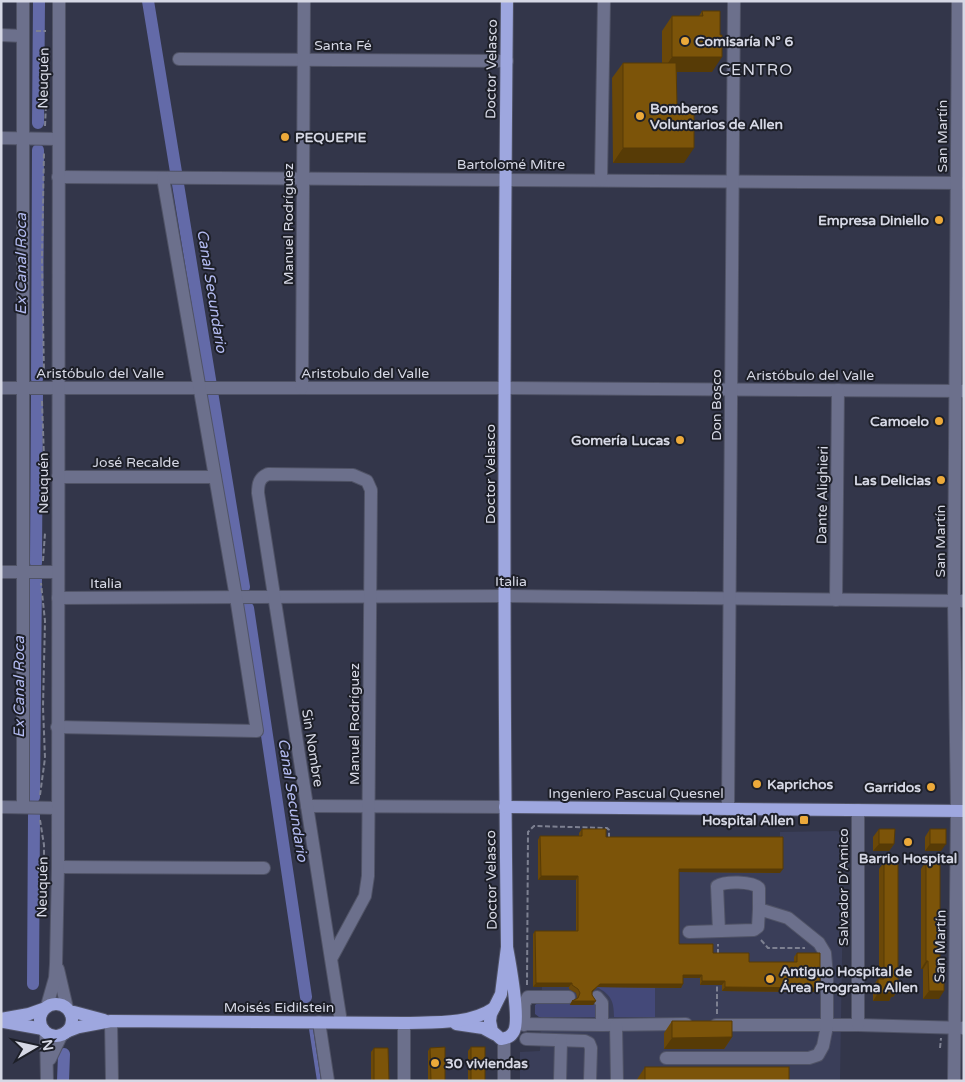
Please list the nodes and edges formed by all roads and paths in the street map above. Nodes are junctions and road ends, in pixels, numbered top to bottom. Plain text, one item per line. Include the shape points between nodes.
1 (23, 1) edge
2 (59, 1) edge
3 (304, 1) edge
4 (507, 1) edge
5 (604, 1) edge
6 (734, 1) edge
7 (958, 1) edge
8 (1, 36) edge
9 (23, 36) junction
10 (179, 59) dead end
11 (303, 59) junction
12 (506, 61) junction
13 (46, 98) dead end
14 (1, 138) edge
15 (23, 138) junction
16 (51, 139) junction
17 (58, 177) junction
18 (163, 178) junction
19 (303, 179) junction
20 (505, 179) junction
21 (601, 180) junction
22 (733, 181) junction
23 (960, 182) edge
24 (199, 387) junction
25 (226, 387) joint
26 (1, 388) edge
27 (23, 388) junction
28 (43, 388) junction
29 (58, 388) junction
30 (302, 388) junction
31 (505, 388) junction
32 (731, 390) junction
33 (838, 390) junction
34 (960, 391) edge
35 (58, 477) junction
36 (215, 477) junction
37 (261, 478) joint
38 (46, 488) dead end
39 (46, 529) dead end
40 (1, 572) edge
41 (23, 572) junction
42 (42, 572) junction
43 (58, 572) junction
44 (505, 596) junction
45 (236, 597) junction
46 (370, 597) junction
47 (58, 598) junction
48 (274, 598) junction
49 (730, 598) junction
50 (836, 600) junction
51 (959, 601) edge
52 (57, 727) junction
53 (307, 806) junction
54 (369, 806) junction
55 (1, 807) edge
56 (23, 807) junction
57 (40, 807) junction
58 (505, 807) junction
59 (58, 808) junction
60 (728, 809) junction
61 (858, 810) junction
62 (960, 811) edge
63 (609, 837) edge
64 (58, 867) junction
65 (264, 868) dead end
66 (759, 909) junction
67 (44, 918) dead end
68 (754, 930) junction
69 (718, 931) junction
70 (689, 932) dead end
71 (507, 947) junction
72 (821, 948) junction
73 (331, 959) junction
74 (718, 959) edge
75 (56, 964) junction
76 (718, 978) edge
77 (528, 997) junction
78 (570, 997) dead end
79 (597, 997) dead end
80 (495, 1007) junction
81 (45, 1008) junction
82 (68, 1010) junction
83 (1, 1020) edge
84 (111, 1021) junction
85 (518, 1021) junction
86 (319, 1022) junction
87 (341, 1022) junction
88 (446, 1022) junction
89 (404, 1023) junction
90 (616, 1025) junction
91 (708, 1025) junction
92 (858, 1025) junction
93 (602, 1026) junction
94 (827, 1026) junction
95 (959, 1028) edge
96 (44, 1031) junction
97 (64, 1033) junction
98 (499, 1036) junction
99 (526, 1039) dead end
100 (561, 1041) junction
101 (666, 1058) dead end
102 (47, 1075) edge
103 (112, 1081) edge
104 (328, 1081) edge
105 (404, 1081) edge
106 (504, 1081) edge
107 (560, 1081) edge
108 (590, 1081) edge
109 (617, 1081) edge
110 (954, 1081) edge

1 - 9 street
2 - 16 street, Neuquén
3 - 11 street, Manuel Rodríguez
4 - 12 main road, Doctor Velasco
5 - 21 street
6 - 22 street, Don Bosco
7 - 23 street, San Martín
8 - 9 street
9 - 15 street
10 - 11 street, Santa Fé
11 - 12 street, Santa Fé
11 - 19 street, Manuel Rodríguez
12 - 20 main road, Doctor Velasco
13 - 16 path
14 - 15 street
15 - 16 street
15 - 27 street
16 - 17 street, Neuquén
16 - 28 path via 42,259
17 - 18 street, Bartolomé Mitre
17 - 29 street, Neuquén
18 - 19 street, Bartolomé Mitre
18 - 24 street
19 - 20 street, Bartolomé Mitre
19 - 30 street, Manuel Rodríguez
20 - 21 street, Bartolomé Mitre
20 - 31 main road, Doctor Velasco
21 - 22 street, Bartolomé Mitre
22 - 23 street, Bartolomé Mitre
22 - 32 street, Don Bosco
23 - 34 street, San Martín
24 - 25 street, Aristóbulo del Valle
24 - 29 street, Aristóbulo del Valle
24 - 36 street
25 - 30 street, Aristobulo del Valle
26 - 27 street, Aristóbulo del Valle
27 - 28 street, Aristóbulo del Valle
27 - 41 street
28 - 29 street, Aristóbulo del Valle
28 - 38 path
29 - 35 street, Neuquén
30 - 31 street, Aristobulo del Valle
31 - 32 street, Aristóbulo del Valle
31 - 44 main road, Doctor Velasco
32 - 33 street, Aristóbulo del Valle
32 - 49 street, Don Bosco
33 - 34 street, Aristóbulo del Valle
33 - 50 street, Dante Alighieri
34 - 51 street, San Martín
35 - 36 street, José Recalde
35 - 43 street, Neuquén
36 - 45 street
37 - 46 street, Manuel Rodríguez via 272,473 353,475 367,481 371,495
37 - 48 street, Sin Nombre via 258,493
39 - 42 path
40 - 41 street
41 - 42 street
41 - 56 street
42 - 43 street
42 - 57 path via 45,758
43 - 47 street, Neuquén
44 - 46 street, Italia
44 - 49 street, Italia
44 - 58 main road, Doctor Velasco
45 - 47 street, Italia
45 - 48 street, Italia
45 - 52 street via 257,730
46 - 48 street, Italia
46 - 54 street, Manuel Rodríguez
47 - 52 street, Neuquén
48 - 53 street, Sin Nombre
49 - 50 street, Italia
49 - 60 street, Don Bosco
50 - 51 street, Italia
51 - 62 street, San Martín
52 - 59 street, Neuquén
53 - 54 street, Ingeniero Pascual Quesnel
53 - 73 street, Sin Nombre
54 - 58 street, Ingeniero Pascual Quesnel
54 - 73 street, Manuel Rodríguez via 366,891
55 - 56 street
56 - 57 street
57 - 59 street
57 - 67 path via 44,845
58 - 60 main road, Ingeniero Pascual Quesnel
58 - 71 main road, Doctor Velasco
59 - 64 street, Neuquén
60 - 61 main road, Ingeniero Pascual Quesnel
61 - 62 main road, Ingeniero Pascual Quesnel
61 - 92 street, Salvador D'Amico
62 - 95 street, San Martín
63 - 77 path via 607,828 534,826 528,832
64 - 65 street
64 - 75 street, Neuquén
66 - 68 street via 758,927
66 - 69 street via 759,888 755,884 723,883 717,886
66 - 72 street via 788,918
68 - 69 street
68 - 72 path via 768,948
69 - 70 street
69 - 74 path
71 - 80 main road, Doctor Velasco via 501,994
71 - 85 main road, Doctor Velasco
72 - 94 street via 825,953 828,977
73 - 87 street, Sin Nombre
75 - 81 street, Neuquén
75 - 82 street, Neuquén
76 - 91 path
77 - 78 street
77 - 85 street
79 - 93 street via 602,1003
80 - 85 main road via 506,1003 512,1007
80 - 88 main road, Moisés Eidilstein via 480,1015
80 - 98 main road, Doctor Velasco via 490,1021 491,1028
81 - 82 main road, Moisés Eidilstein via 57,1004
81 - 83 main road
81 - 96 main road via 40,1019
82 - 84 main road, Moisés Eidilstein
82 - 97 main road via 71,1022
83 - 96 main road, Moisés Eidilstein
84 - 86 main road, Moisés Eidilstein
84 - 97 main road, Moisés Eidilstein via 84,1025
84 - 103 street
85 - 93 street
85 - 98 main road via 512,1035
86 - 87 main road, Moisés Eidilstein
86 - 104 street
87 - 89 main road, Moisés Eidilstein
88 - 89 main road, Moisés Eidilstein
88 - 98 main road, Moisés Eidilstein via 483,1028
89 - 105 street
90 - 91 street
90 - 93 street
90 - 109 street
91 - 94 street
92 - 94 street
92 - 95 street
94 - 101 street via 818,1055 809,1058
95 - 110 street, San Martín
96 - 97 main road, Moisés Eidilstein via 51,1035
96 - 102 street
97 - 102 street via 56,1044
98 - 106 street, Doctor Velasco
99 - 100 street
100 - 107 street
100 - 108 street via 589,1043

